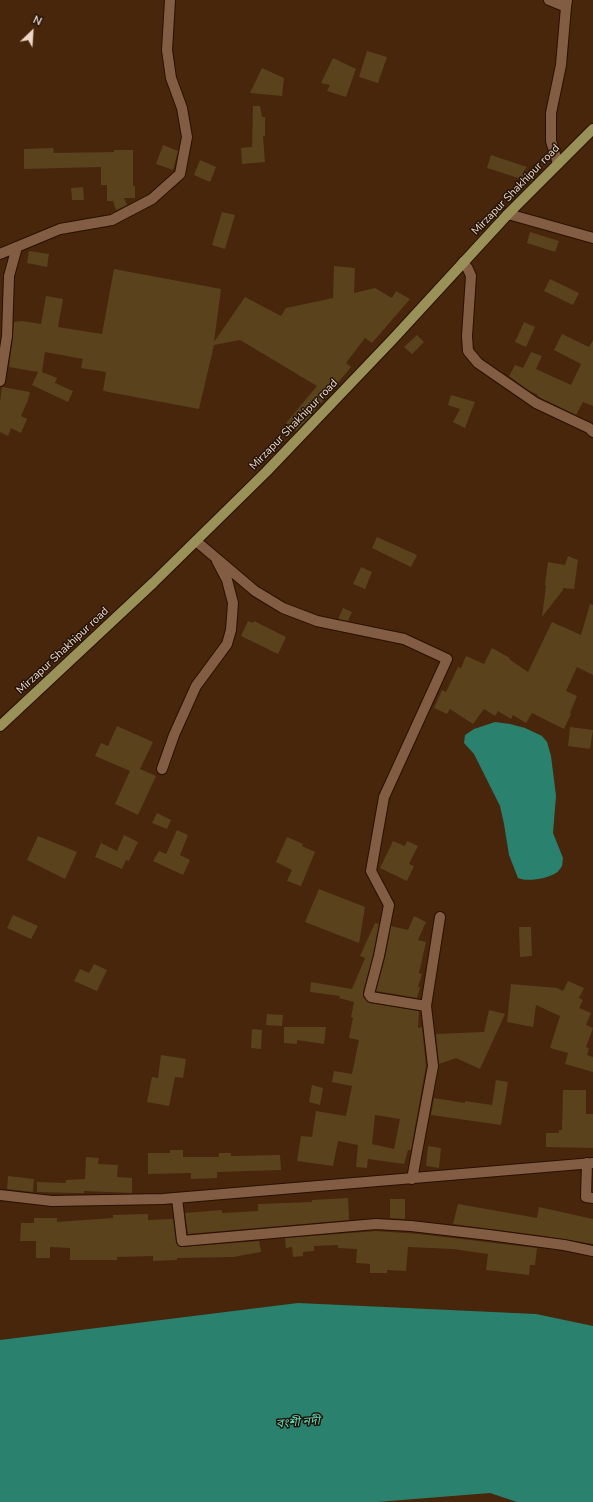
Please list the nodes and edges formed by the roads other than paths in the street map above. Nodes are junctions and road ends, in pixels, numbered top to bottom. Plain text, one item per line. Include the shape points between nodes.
1 (170, 0) edge
2 (550, 0) edge
3 (567, 4) edge
4 (593, 129) edge
5 (558, 164) junction
6 (508, 214) junction
7 (593, 238) edge
8 (17, 247) junction
9 (0, 254) edge
10 (463, 262) junction
11 (0, 381) edge
12 (593, 432) edge
13 (196, 540) junction
14 (214, 556) junction
15 (0, 726) edge
16 (162, 769) dead end
17 (440, 917) dead end
18 (426, 1006) junction
19 (590, 1163) edge
20 (412, 1179) junction
21 (0, 1195) edge
22 (177, 1198) junction
23 (593, 1198) edge
24 (593, 1251) edge

1 - 8 street via 167,50 171,78 182,108 187,137 180,174 152,199 112,220 60,229
2 - 3 street
3 - 5 street via 561,65 551,113 551,141
4 - 5 main road, Mirzapur Shakhipur road
5 - 6 main road, Mirzapur Shakhipur road
6 - 7 street
6 - 10 main road, Mirzapur Shakhipur road
8 - 9 street
8 - 11 street via 9,276 7,336
10 - 12 street via 471,276 468,351 478,363 536,403
10 - 13 main road, Mirzapur Shakhipur road via 266,472
13 - 14 street
13 - 15 main road, Mirzapur Shakhipur road
14 - 16 street via 227,580 233,603 231,630 227,644 196,686
14 - 18 street via 255,591 283,608 317,621 404,640 448,659 384,797 371,871 388,905 369,994 371,997
17 - 18 street
18 - 20 street via 433,1066
19 - 20 street
19 - 23 street via 586,1197
20 - 22 street
21 - 22 street via 52,1201
22 - 24 street via 182,1241 376,1224 489,1235

